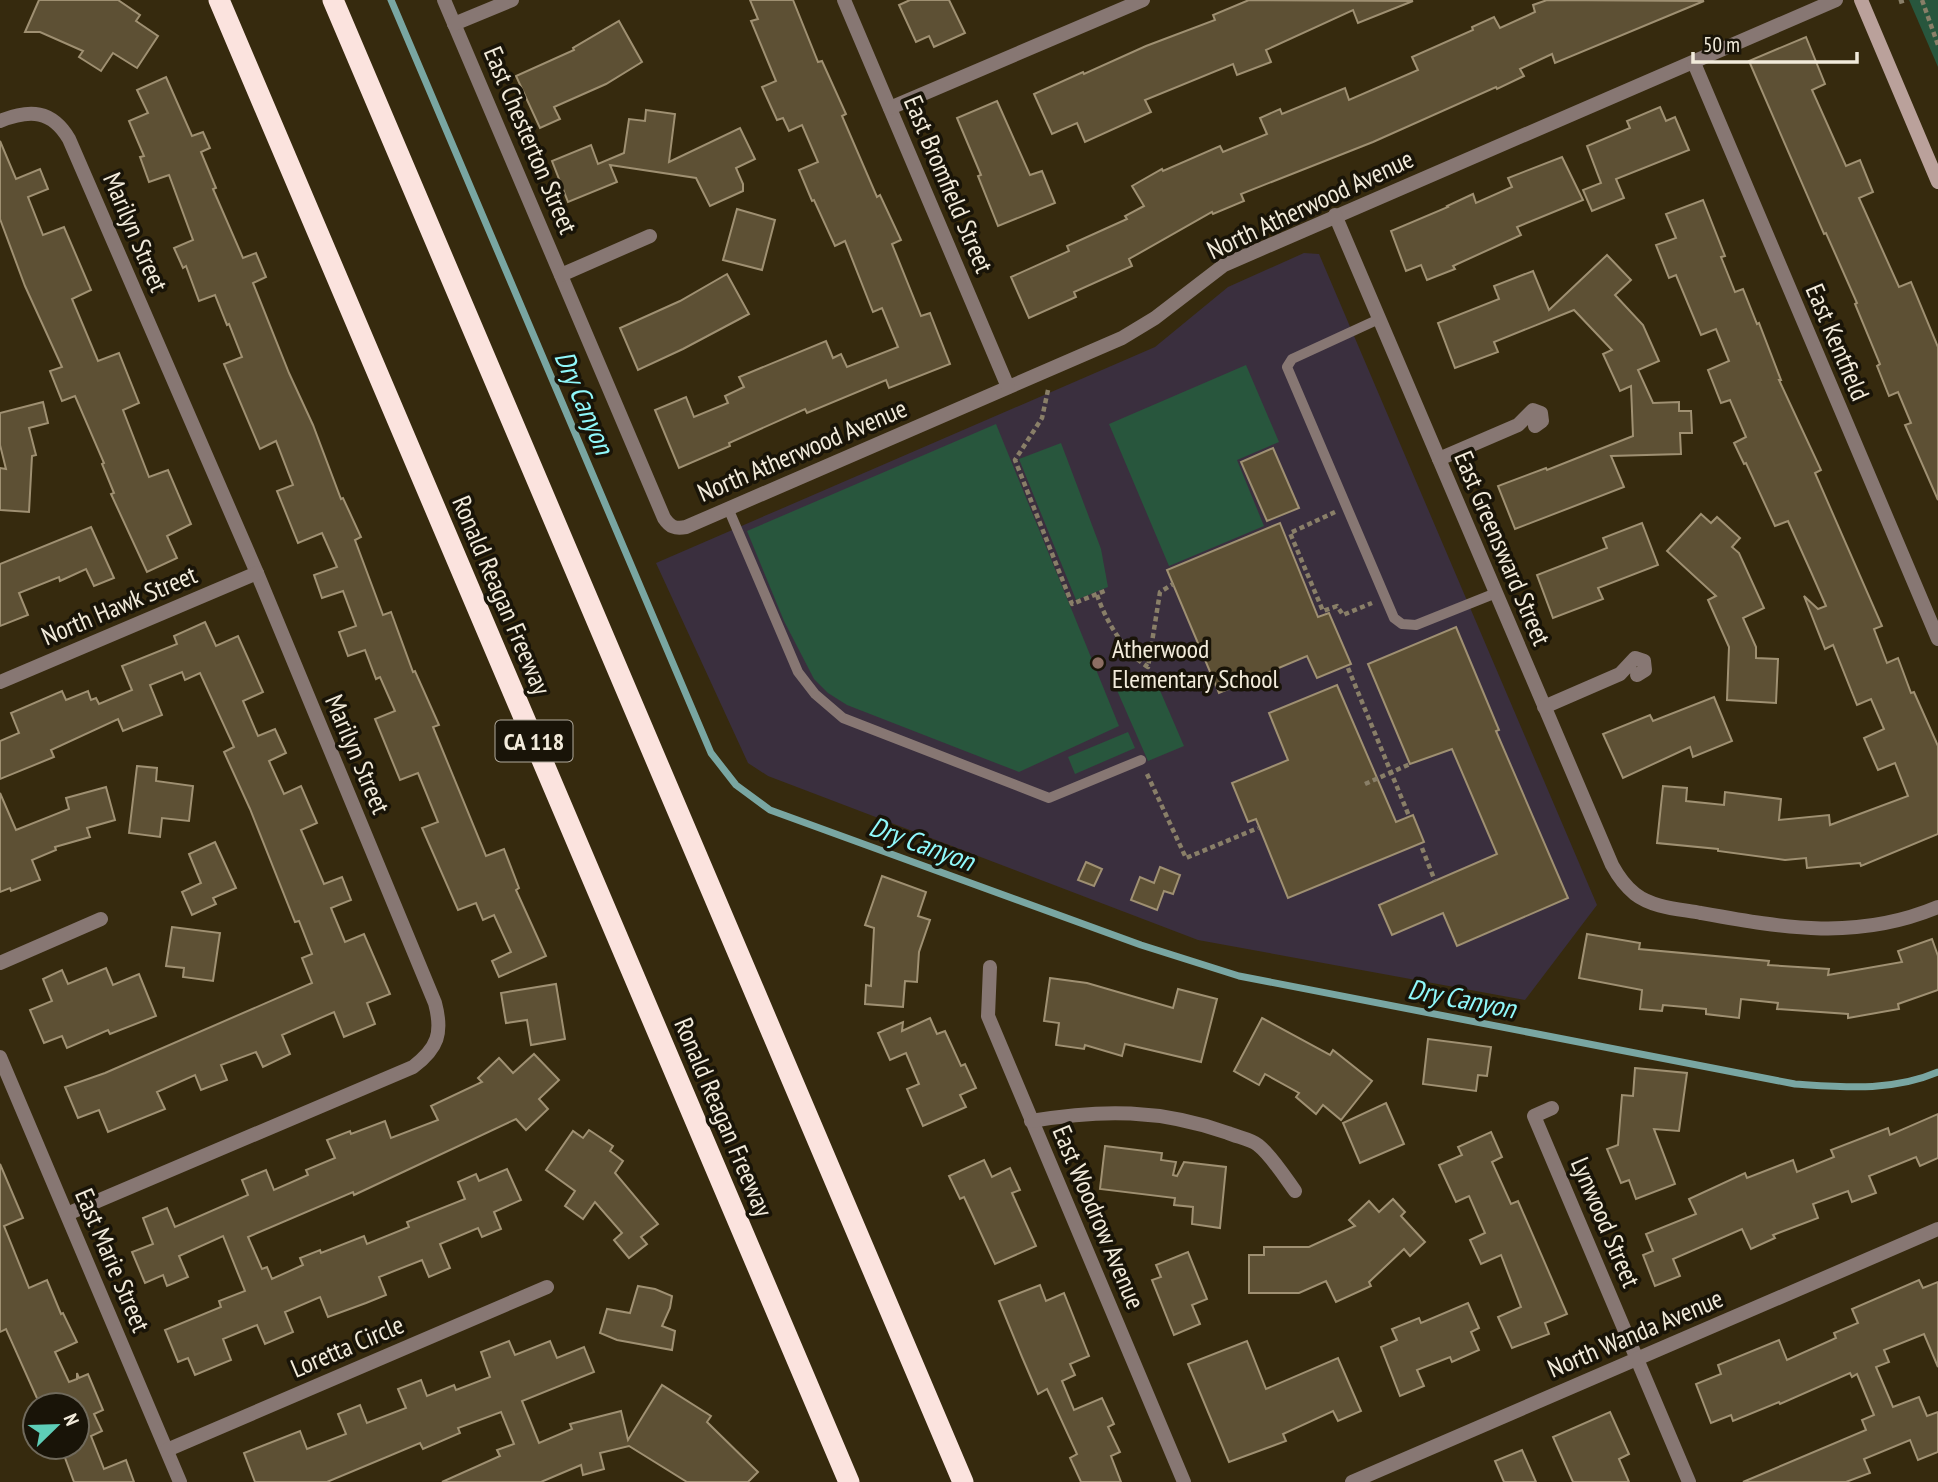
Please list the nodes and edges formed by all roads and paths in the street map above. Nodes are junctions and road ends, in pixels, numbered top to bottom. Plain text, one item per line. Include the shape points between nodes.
1 (219, 0) edge
2 (333, 0) edge
3 (444, 0) edge
4 (512, 0) edge
5 (844, 0) edge
6 (1143, 0) edge
7 (1836, 0) edge
8 (1861, 0) edge
9 (1906, 0) edge
10 (1923, 0) edge
11 (1899, 2) dead end
12 (454, 24) junction
13 (1938, 45) edge
14 (1694, 63) junction
15 (890, 108) junction
16 (0, 121) edge
17 (1938, 182) edge
18 (1335, 215) junction
19 (649, 236) dead end
20 (561, 275) junction
21 (1379, 319) junction
22 (1008, 387) junction
23 (1048, 390) dead end
24 (1535, 426) dead end
25 (1439, 459) junction
26 (728, 508) junction
27 (1346, 508) junction
28 (664, 518) joint
29 (257, 573) junction
30 (1174, 584) dead end
31 (1107, 590) dead end
32 (1496, 593) junction
33 (1097, 595) junction
34 (1385, 598) junction
35 (1938, 639) edge
36 (1348, 668) dead end
37 (1637, 675) dead end
38 (0, 682) edge
39 (1544, 707) junction
40 (1140, 760) joint
41 (1410, 764) dead end
42 (1390, 773) junction
43 (1365, 783) dead end
44 (1409, 816) dead end
45 (1258, 828) dead end
46 (1422, 848) dead end
47 (1435, 881) dead end
48 (1938, 907) edge
49 (101, 919) dead end
50 (0, 962) edge
51 (990, 967) dead end
52 (0, 1057) edge
53 (1552, 1108) dead end
54 (1031, 1121) junction
55 (1296, 1191) dead end
56 (66, 1214) junction
57 (1938, 1228) edge
58 (547, 1287) dead end
59 (1637, 1359) junction
60 (167, 1450) junction
61 (180, 1482) edge
62 (849, 1482) edge
63 (963, 1482) edge
64 (1184, 1482) edge
65 (1352, 1482) edge
66 (1689, 1482) edge

1 - 62 highway, Ronald Reagan Freeway / CA 118
2 - 63 highway
3 - 12 street, East Chesterton Street
4 - 12 street, East Chesterton Street
5 - 15 street, East Bromfield Street
6 - 15 street
7 - 14 street, North Atherwood Avenue
8 - 17 main road
9 - 11 path
10 - 13 path
12 - 20 street, East Chesterton Street
14 - 18 street, North Atherwood Avenue
14 - 35 street, East Kentfield
15 - 22 street, East Bromfield Street
16 - 29 street, Marilyn Street via 26,113 49,116 69,139
18 - 21 street, East Greensward Street
18 - 22 street, North Atherwood Avenue via 1224,265 1122,338
19 - 20 street, East Chesterton Street
20 - 28 street, East Chesterton Street
21 - 25 street, East Greensward Street
21 - 27 lane via 1292,359 1287,368
22 - 26 street, North Atherwood Avenue
23 - 33 path via 1042,418 1015,460 1072,604
24 - 25 street via 1542,421 1541,413 1533,410 1518,425
25 - 32 street, East Greensward Street
26 - 28 street, North Atherwood Avenue via 678,528
26 - 40 lane via 798,672 843,718 1049,798
27 - 34 lane
27 - 34 path via 1290,533 1323,611 1337,606 1343,615
29 - 38 street, North Hawk Street
29 - 56 street, Marilyn Street via 435,1003 438,1037 429,1055 413,1067
30 - 33 path via 1160,592 1147,667 1136,660 1104,615
31 - 33 path
32 - 34 lane via 1416,625 1394,618
32 - 39 street, East Greensward Street
36 - 42 path
37 - 39 street via 1645,670 1644,661 1635,659 1620,674
39 - 48 street, East Greensward Street via 1612,865 1635,895 1660,905 1783,927 1840,930 1875,926
40 - 45 path via 1186,858
41 - 42 path
42 - 43 path
42 - 44 path
46 - 47 path
49 - 50 street
51 - 54 street, East Woodrow Avenue via 988,1016
52 - 56 street, East Marie Street
53 - 59 street, Lynwood Street via 1534,1116
54 - 55 street via 1112,1112 1198,1123 1257,1144
54 - 64 street, East Woodrow Avenue
56 - 60 street, East Marie Street
57 - 59 street, North Wanda Avenue
58 - 60 street, Loretta Circle
59 - 65 street, North Wanda Avenue
59 - 66 street, Lynwood Street
60 - 61 street, East Marie Street

